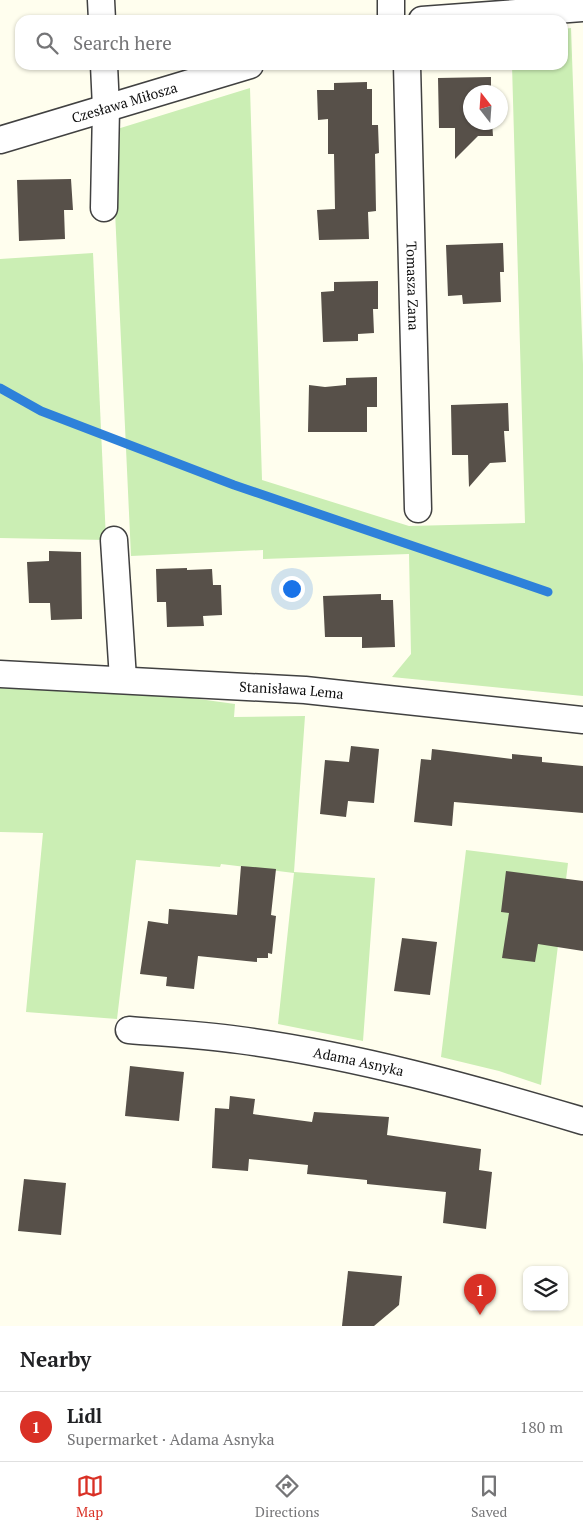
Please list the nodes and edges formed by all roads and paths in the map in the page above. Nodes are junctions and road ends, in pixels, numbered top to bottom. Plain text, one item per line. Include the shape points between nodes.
1 (101, 0) edge
2 (391, 0) edge
3 (583, 8) edge
4 (102, 15) edge
5 (391, 15) edge
6 (489, 15) edge
7 (104, 70) edge
8 (233, 70) edge
9 (407, 70) edge
10 (106, 108) junction
11 (0, 140) edge
12 (104, 208) dead end
13 (418, 508) dead end
14 (114, 540) dead end
15 (0, 674) edge
16 (123, 679) junction
17 (583, 720) edge
18 (130, 1030) dead end
19 (583, 1121) edge

1 - 4 street
2 - 5 street
3 - 6 street
7 - 10 street
8 - 10 street, Czesława Miłosza
9 - 13 street, Tomasza Zana
10 - 11 street, Czesława Miłosza
10 - 12 street
14 - 16 street
15 - 16 street, Stanisława Lema
16 - 17 street, Stanisława Lema via 305,690
18 - 19 street, Adama Asnyka via 240,1040 348,1060 480,1090

